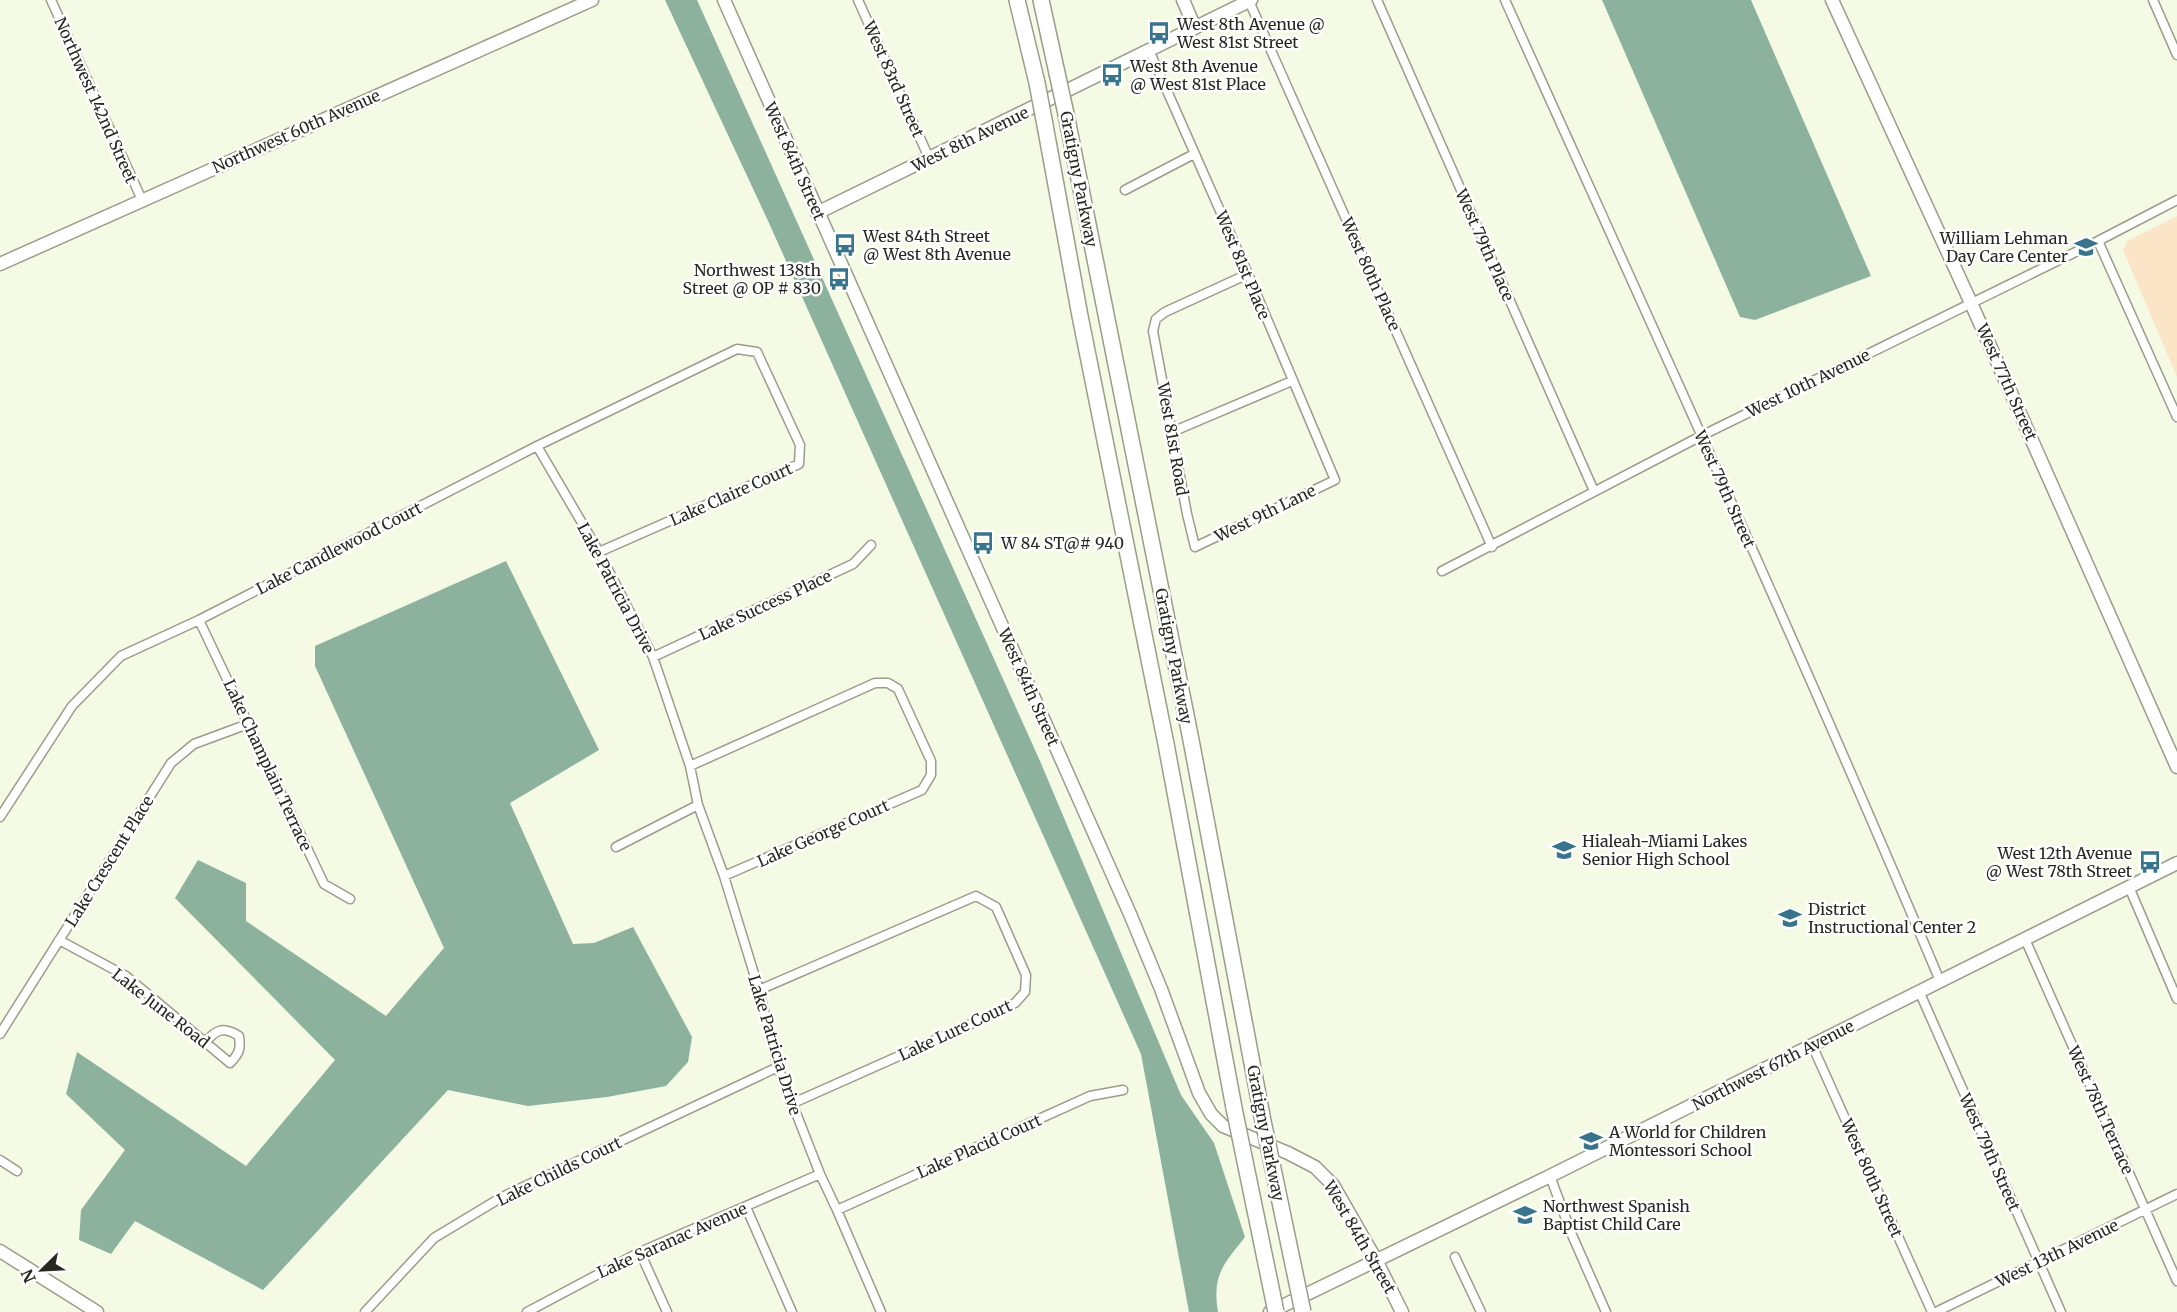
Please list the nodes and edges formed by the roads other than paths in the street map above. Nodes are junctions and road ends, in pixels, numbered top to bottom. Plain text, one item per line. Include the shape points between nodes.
1 (51, 0) edge
2 (592, 0) edge
3 (724, 0) edge
4 (858, 0) edge
5 (1017, 0) edge
6 (1041, 0) edge
7 (1183, 0) edge
8 (1250, 0) edge
9 (1377, 0) edge
10 (1505, 0) edge
11 (1832, 0) edge
12 (2153, 0) edge
13 (1195, 28) junction
14 (1149, 50) junction
15 (2177, 55) edge
16 (1194, 154) junction
17 (929, 158) junction
18 (1125, 190) dead end
19 (142, 200) junction
20 (2177, 200) edge
21 (818, 213) junction
22 (2098, 241) junction
23 (0, 264) edge
24 (1248, 274) junction
25 (1971, 303) junction
26 (737, 348) joint
27 (1292, 381) junction
28 (2177, 417) edge
29 (1172, 432) junction
30 (1701, 436) junction
31 (537, 446) junction
32 (1335, 480) joint
33 (1594, 490) junction
34 (872, 545) dead end
35 (1195, 547) joint
36 (1492, 547) junction
37 (599, 552) junction
38 (1442, 571) dead end
39 (199, 620) junction
40 (653, 657) junction
41 (248, 724) junction
42 (690, 766) junction
43 (2177, 767) edge
44 (698, 805) junction
45 (0, 817) edge
46 (616, 847) dead end
47 (2177, 863) edge
48 (724, 876) junction
49 (2129, 887) junction
50 (350, 899) dead end
51 (2025, 939) junction
52 (58, 940) junction
53 (1940, 981) junction
54 (759, 990) junction
55 (1919, 991) junction
56 (2176, 997) edge
57 (0, 1034) edge
58 (205, 1043) junction
59 (1812, 1045) junction
60 (778, 1067) junction
61 (1123, 1090) dead end
62 (791, 1104) junction
63 (0, 1160) edge
64 (18, 1171) dead end
65 (820, 1174) junction
66 (1550, 1176) junction
67 (2177, 1194) edge
68 (746, 1207) junction
69 (837, 1210) junction
70 (2145, 1210) junction
71 (0, 1251) edge
72 (640, 1252) junction
73 (1455, 1257) dead end
74 (1376, 1260) junction
75 (2039, 1262) junction
76 (2177, 1281) edge
77 (533, 1310) edge
78 (97, 1312) edge
79 (365, 1312) edge
80 (667, 1312) edge
81 (792, 1312) edge
82 (882, 1312) edge
83 (1270, 1312) edge
84 (1276, 1312) edge
85 (1303, 1312) edge
86 (1402, 1312) edge
87 (1481, 1312) edge
88 (1606, 1312) edge
89 (1934, 1312) edge
90 (2061, 1312) edge

1 - 19 street, Northwest 142nd Street
2 - 19 street, Northwest 60th Avenue
3 - 21 street, West 84th Street
4 - 17 street, West 83rd Street
5 - 84 highway, Gratigny Parkway, bridge via 1037,83
6 - 85 highway, Gratigny Parkway, bridge
7 - 13 street
8 - 13 street, West 8th Avenue
8 - 36 street, West 80th Place
9 - 33 street, West 79th Place
10 - 30 street, West 79th Street
11 - 25 street, West 77th Street
12 - 15 street
13 - 14 street, West 8th Avenue
14 - 16 street, West 81st Place
14 - 17 street, West 8th Avenue
16 - 18 street
16 - 24 street, West 81st Place
17 - 21 street, West 8th Avenue
19 - 23 street, Northwest 60th Avenue
20 - 22 street, West 10th Avenue
21 - 74 street, West 84th Street via 1134,923 1199,1093 1223,1126 1315,1167 1333,1185
22 - 25 street, West 10th Avenue
22 - 28 street
24 - 27 street, West 81st Place
24 - 29 street, West 81st Road via 1156,319 1153,331
25 - 30 street, West 10th Avenue
25 - 43 street, West 77th Street
26 - 31 street, Lake Candlewood Court
26 - 37 street, Lake Claire Court via 757,352 800,445 799,464
27 - 29 street
27 - 32 street, West 81st Place
29 - 35 street, West 81st Road
30 - 33 street, West 10th Avenue
30 - 53 street, West 79th Street via 1853,774
31 - 37 street, Lake Patricia Drive
31 - 39 street, Lake Candlewood Court
32 - 35 street, West 9th Lane
33 - 36 street, West 10th Avenue
34 - 40 street, Lake Success Place via 853,564
36 - 38 street, West 10th Avenue
37 - 40 street, Lake Patricia Drive
39 - 41 street, Lake Champlain Terrace
39 - 45 street, Lake Candlewood Court via 122,656 72,706
40 - 42 street, Lake Patricia Drive
41 - 50 street, Lake Champlain Terrace via 324,884
41 - 52 street, Lake Crescent Place via 194,744 171,763
42 - 44 street, Lake Patricia Drive
42 - 48 street, Lake George Court via 874,683 888,683 897,689 932,761 932,775 922,790
44 - 46 street
44 - 48 street, Lake Patricia Drive
47 - 49 street, Northwest 67th Avenue
48 - 54 street, Lake Patricia Drive
49 - 51 street, Northwest 67th Avenue
49 - 56 street
51 - 53 street, Northwest 67th Avenue
51 - 70 street, West 78th Terrace
52 - 57 street, Lake Crescent Place
52 - 58 street, Lake June Road via 126,976
53 - 55 street, Northwest 67th Avenue
54 - 60 street, Lake Patricia Drive
54 - 62 street, Lake Lure Court via 976,896 996,907 1026,975 1025,992 1015,1003
55 - 59 street, Northwest 67th Avenue
55 - 75 street, West 79th Street
58 - 58 street, Lake June Road via 230,1063 241,1047 239,1036 230,1030 212,1034
59 - 66 street, Northwest 67th Avenue
59 - 89 street, West 80th Street
60 - 62 street, Lake Patricia Drive
60 - 79 street, Lake Childs Court via 502,1197 434,1238
61 - 69 street, Lake Placid Court via 1090,1096
62 - 65 street, Lake Patricia Drive
63 - 64 street
65 - 68 street, Lake Saranac Avenue
65 - 69 street, Lake Patricia Drive
66 - 74 street, Northwest 67th Avenue
66 - 88 street
67 - 70 street, West 13th Avenue
68 - 72 street, Lake Saranac Avenue
68 - 81 street
69 - 82 street, Lake Patricia Drive
70 - 75 street, West 13th Avenue
70 - 76 street, West 78th Terrace
71 - 78 street
72 - 77 street, Lake Saranac Avenue
72 - 80 street
73 - 87 street
74 - 83 street, Northwest 67th Avenue
74 - 86 street, West 84th Street
75 - 89 street, West 13th Avenue
75 - 90 street, West 79th Street

